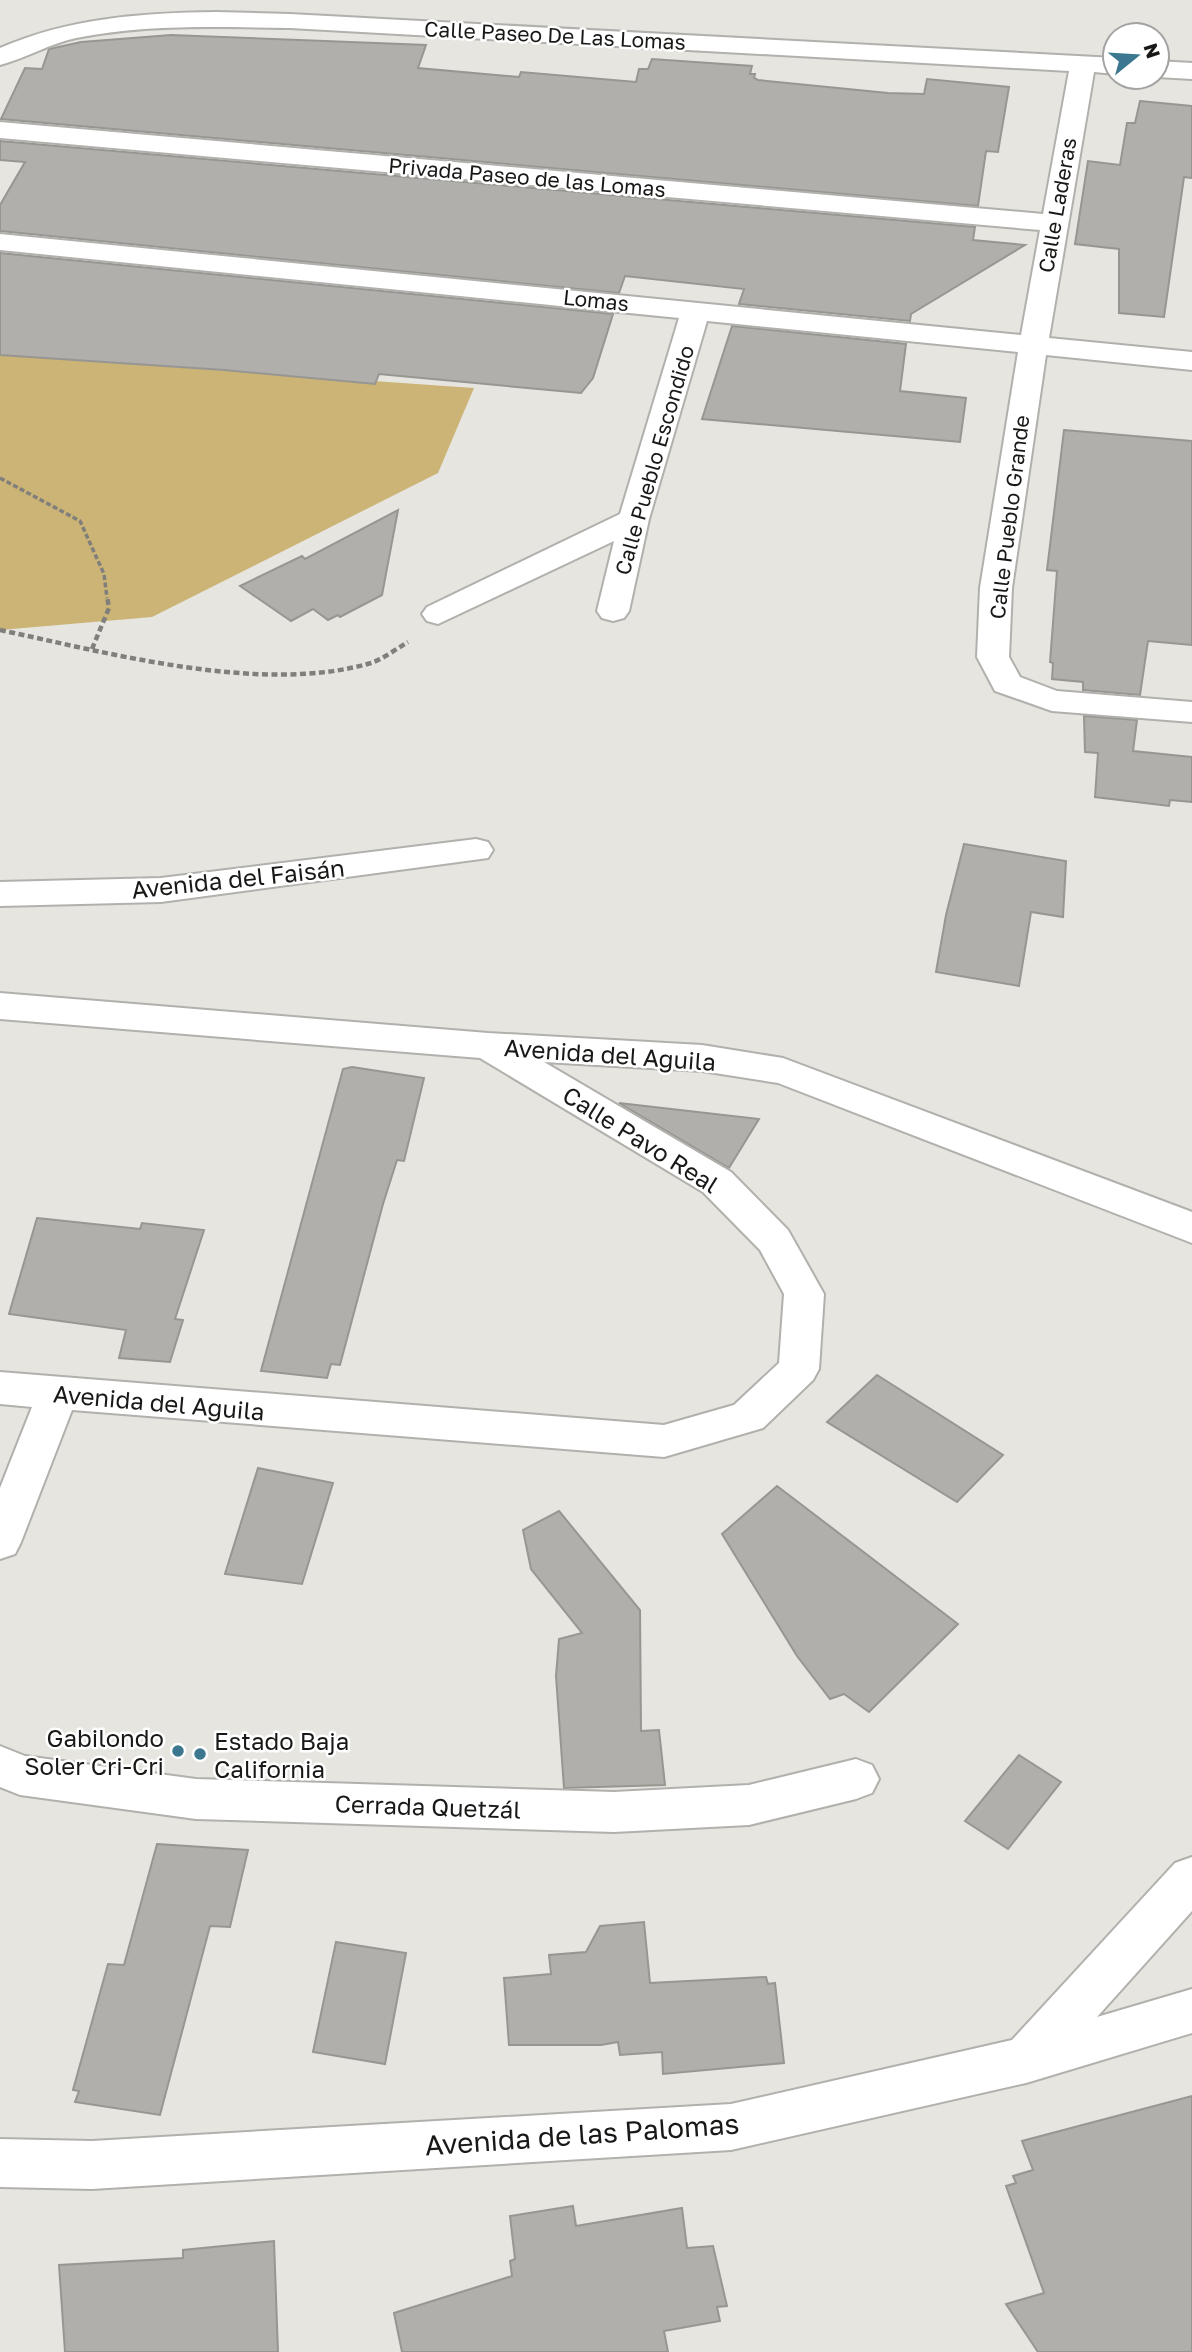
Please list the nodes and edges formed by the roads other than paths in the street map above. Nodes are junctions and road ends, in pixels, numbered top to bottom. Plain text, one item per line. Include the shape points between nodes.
1 (0, 57) edge
2 (1083, 64) junction
3 (1101, 65) edge
4 (1171, 70) edge
5 (1192, 72) edge
6 (0, 130) edge
7 (1054, 223) junction
8 (0, 242) edge
9 (696, 310) junction
10 (1033, 347) junction
11 (1192, 361) edge
12 (634, 519) junction
13 (613, 611) dead end
14 (438, 614) road end
15 (1192, 712) edge
16 (475, 850) dead end
17 (0, 894) edge
18 (0, 1006) edge
19 (488, 1046) junction
20 (1192, 1228) edge
21 (799, 1369) joint
22 (0, 1388) edge
23 (58, 1394) junction
24 (0, 1542) edge
25 (0, 1766) edge
26 (856, 1779) dead end
27 (1192, 1878) edge
28 (1192, 2011) edge
29 (1026, 2060) junction
30 (0, 2163) edge

1 - 2 street, Calle Paseo De Las Lomas via 62,33 170,19 290,21
2 - 3 street, Calle Paseo De Las Lomas
2 - 7 street, Calle Laderas
4 - 5 street
6 - 7 street, Privada Paseo de las Lomas
7 - 10 street, Calle Laderas
8 - 9 street, Lomas
9 - 10 street, Lomas
9 - 12 street, Calle Pueblo Escondido
10 - 11 street, Lomas
10 - 15 street, Calle Pueblo Grande via 996,587 993,657 1007,684 1052,701
12 - 13 street, Calle Pueblo Escondido
12 - 14 street
16 - 17 street, Avenida del Faisán via 162,890
18 - 19 street, Avenida del Aguila
19 - 20 street, Avenida del Aguila via 702,1058 783,1071
19 - 21 street, Calle Pavo Real via 717,1182 774,1240 804,1294
21 - 23 street, Avenida del Aguila via 748,1417 664,1441
22 - 23 street, Avenida del Aguila
23 - 24 street
25 - 26 street, Cerrada Quetzál via 20,1775 196,1799 614,1812 749,1805
27 - 29 street
28 - 29 street, Avenida de las Palomas
29 - 30 street, Avenida de las Palomas via 731,2127 92,2165

